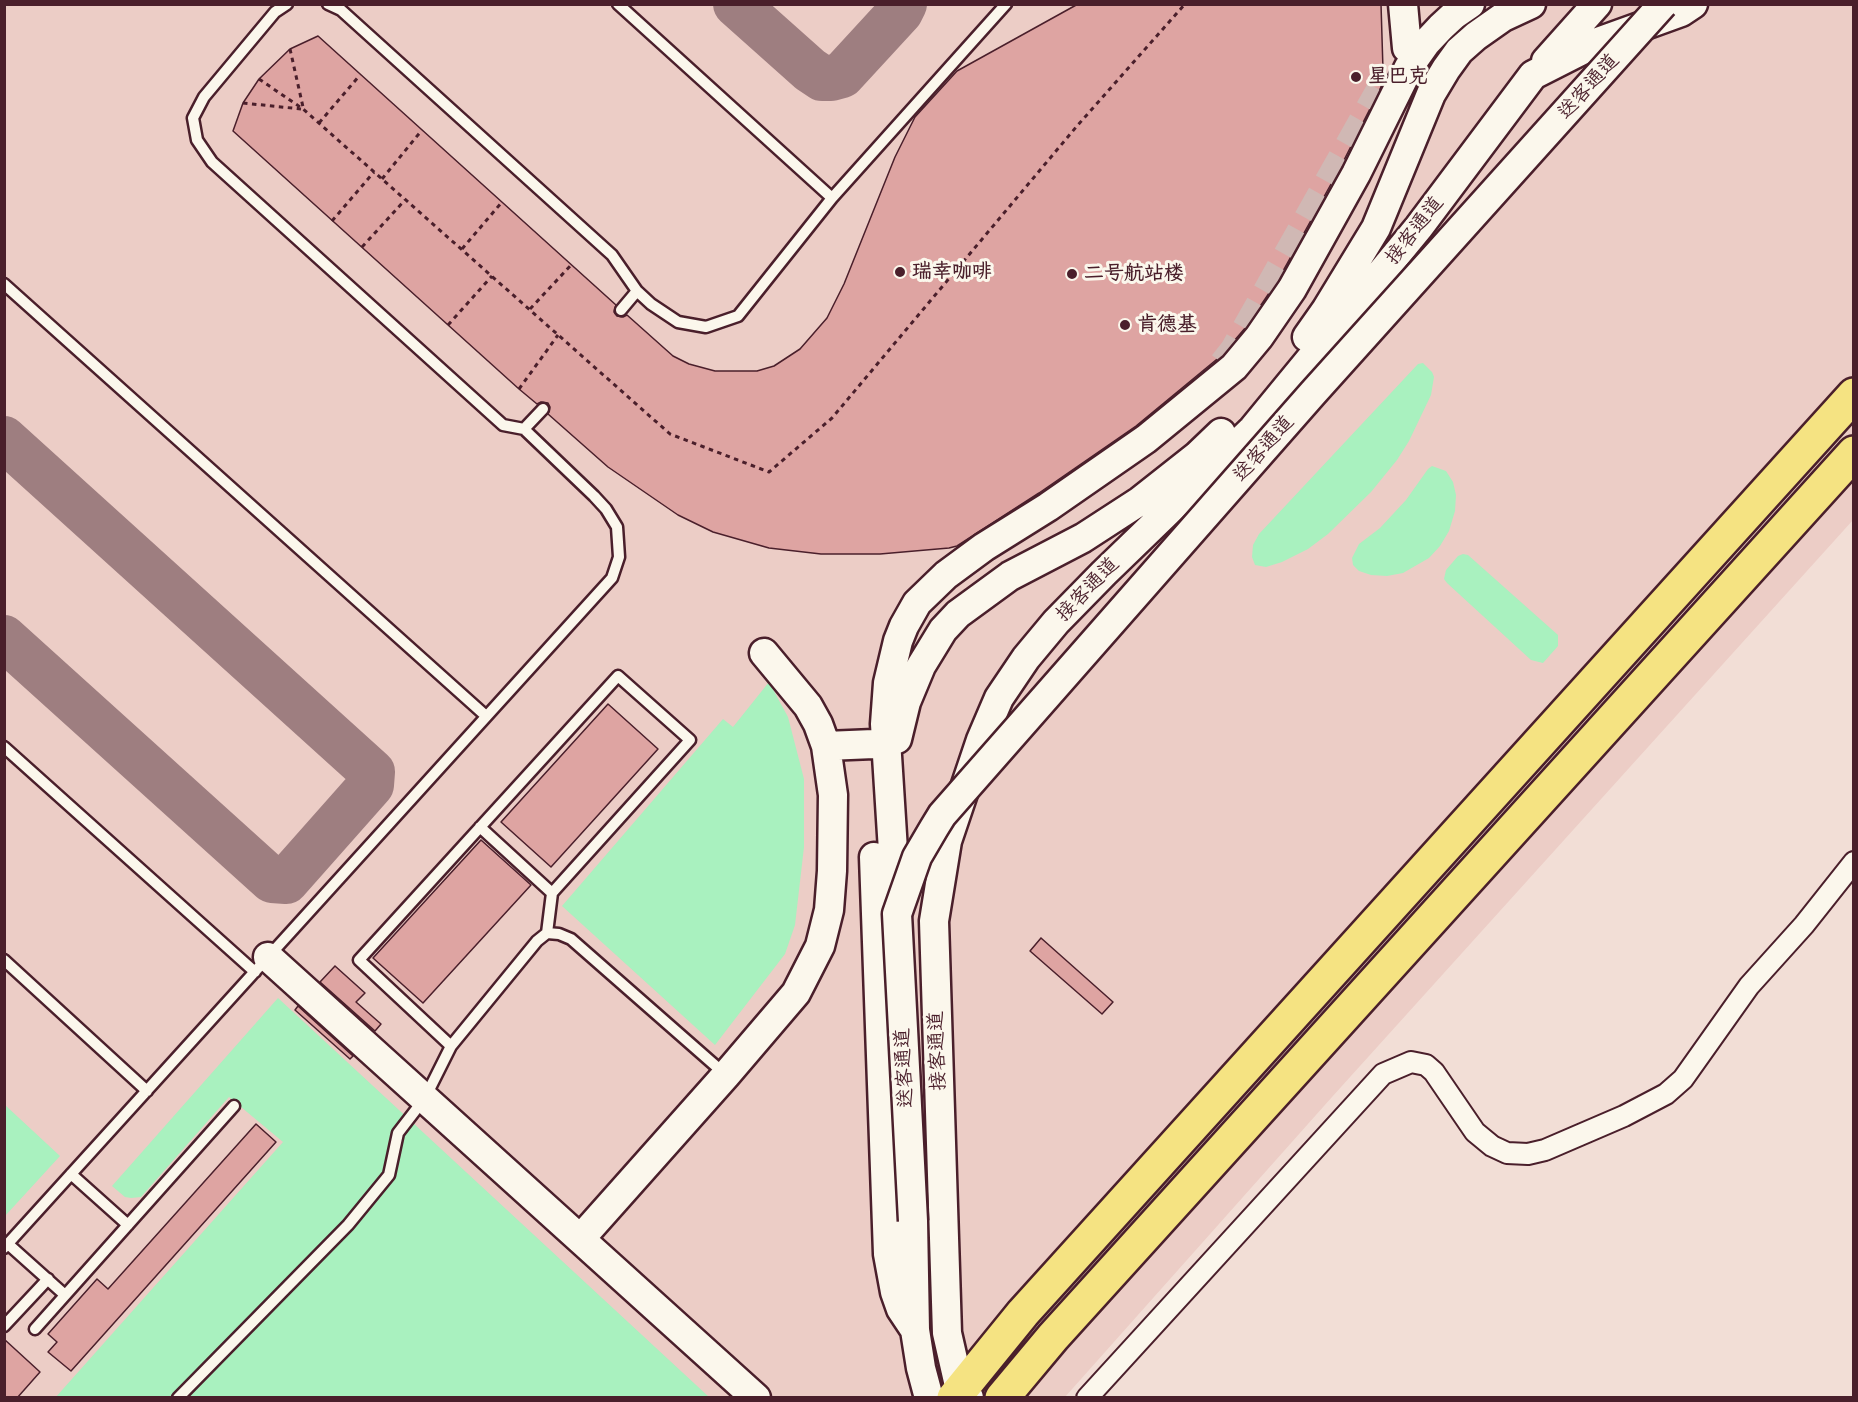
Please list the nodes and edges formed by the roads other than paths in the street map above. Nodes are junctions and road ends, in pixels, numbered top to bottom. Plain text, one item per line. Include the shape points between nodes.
1 (287, 4) edge
2 (328, 4) edge
3 (618, 4) edge
4 (1006, 4) edge
5 (1403, 4) edge
6 (1451, 4) edge
7 (1470, 4) edge
8 (1531, 4) edge
9 (1597, 4) edge
10 (1663, 4) edge
11 (1693, 4) edge
12 (1407, 48) junction
13 (1533, 75) junction
14 (1380, 90) tunnel mouth
15 (832, 198) junction
16 (4, 284) edge
17 (637, 291) junction
18 (621, 310) dead end
19 (1854, 395) edge
20 (543, 409) dead end
21 (524, 429) junction
22 (1854, 453) edge
23 (975, 542) dead end
24 (764, 653) dead end
25 (486, 717) junction
26 (874, 744) junction
27 (826, 746) junction
28 (4, 747) edge
29 (889, 781) junction
30 (480, 827) junction
31 (1854, 862) edge
32 (552, 893) junction
33 (897, 914) junction
34 (547, 933) junction
35 (4, 960) edge
36 (261, 964) junction
37 (451, 1046) junction
38 (726, 1076) junction
39 (147, 1091) junction
40 (425, 1098) junction
41 (234, 1106) dead end
42 (71, 1174) junction
43 (128, 1225) junction
44 (581, 1238) junction
45 (6, 1246) edge
46 (48, 1279) junction
47 (65, 1295) junction
48 (4, 1326) edge
49 (34, 1329) dead end
50 (915, 1330) junction
51 (961, 1395) edge
52 (178, 1398) edge
53 (756, 1398) edge
54 (929, 1398) edge
55 (1002, 1398) edge
56 (1087, 1398) edge

1 - 21 lane via 275,12 204,98 193,118 197,140 212,162 503,425
2 - 17 lane via 341,10 612,255
3 - 15 lane
4 - 15 lane
5 - 12 main road
6 - 12 main road
7 - 29 main road, 送客通道 via 1441,27 1409,67 1356,174 1292,289 1234,366 1146,439 975,554 917,603 901,633 888,682 885,724
8 - 29 main road, 送客通道 via 1476,36 1446,69 1427,103 1376,228 1278,379 1197,456 1140,501 1083,538 1010,576 950,622 921,666 906,702
9 - 13 main road
10 - 33 main road, 送客通道, bridge via 942,815 917,857
11 - 13 main road, 接客通道 via 1598,42
12 - 14 main road
13 - 51 main road, 接客通道 via 1419,227 1253,429 1056,622 1026,658 989,720 947,841 934,921 947,1333
15 - 17 lane via 738,315 706,327 678,322
16 - 25 lane
17 - 18 lane
19 - 51 highway via 1023,1313
20 - 21 lane
21 - 25 lane via 606,509 617,527 620,557 612,578
22 - 55 highway
23 - 26 main road via 922,585 896,625 886,654
24 - 27 main road via 808,706
25 - 36 lane
26 - 27 main road
26 - 50 main road via 872,785 888,1254 901,1309
27 - 38 main road via 833,795 832,871 829,910 820,946 796,993
28 - 36 lane
29 - 33 main road, 送客通道
30 - 32 lane
30 - 32 lane via 618,676 690,740
30 - 37 lane via 358,960
31 - 56 street via 1749,986 1683,1079 1666,1094 1624,1116 1545,1150 1507,1153 1475,1132 1426,1065 1411,1062 1383,1074
32 - 34 lane
33 - 50 main road, 送客通道, bridge
34 - 37 lane
34 - 38 lane via 571,939
35 - 39 lane
36 - 39 lane
36 - 40 main road
37 - 40 lane
38 - 44 main road
39 - 42 lane
40 - 44 main road
40 - 52 lane via 398,1133 389,1175 348,1225
41 - 43 lane
42 - 43 lane
42 - 45 lane
43 - 47 lane
44 - 53 main road
45 - 46 lane
46 - 47 lane
46 - 48 lane
47 - 49 lane
50 - 54 main road

